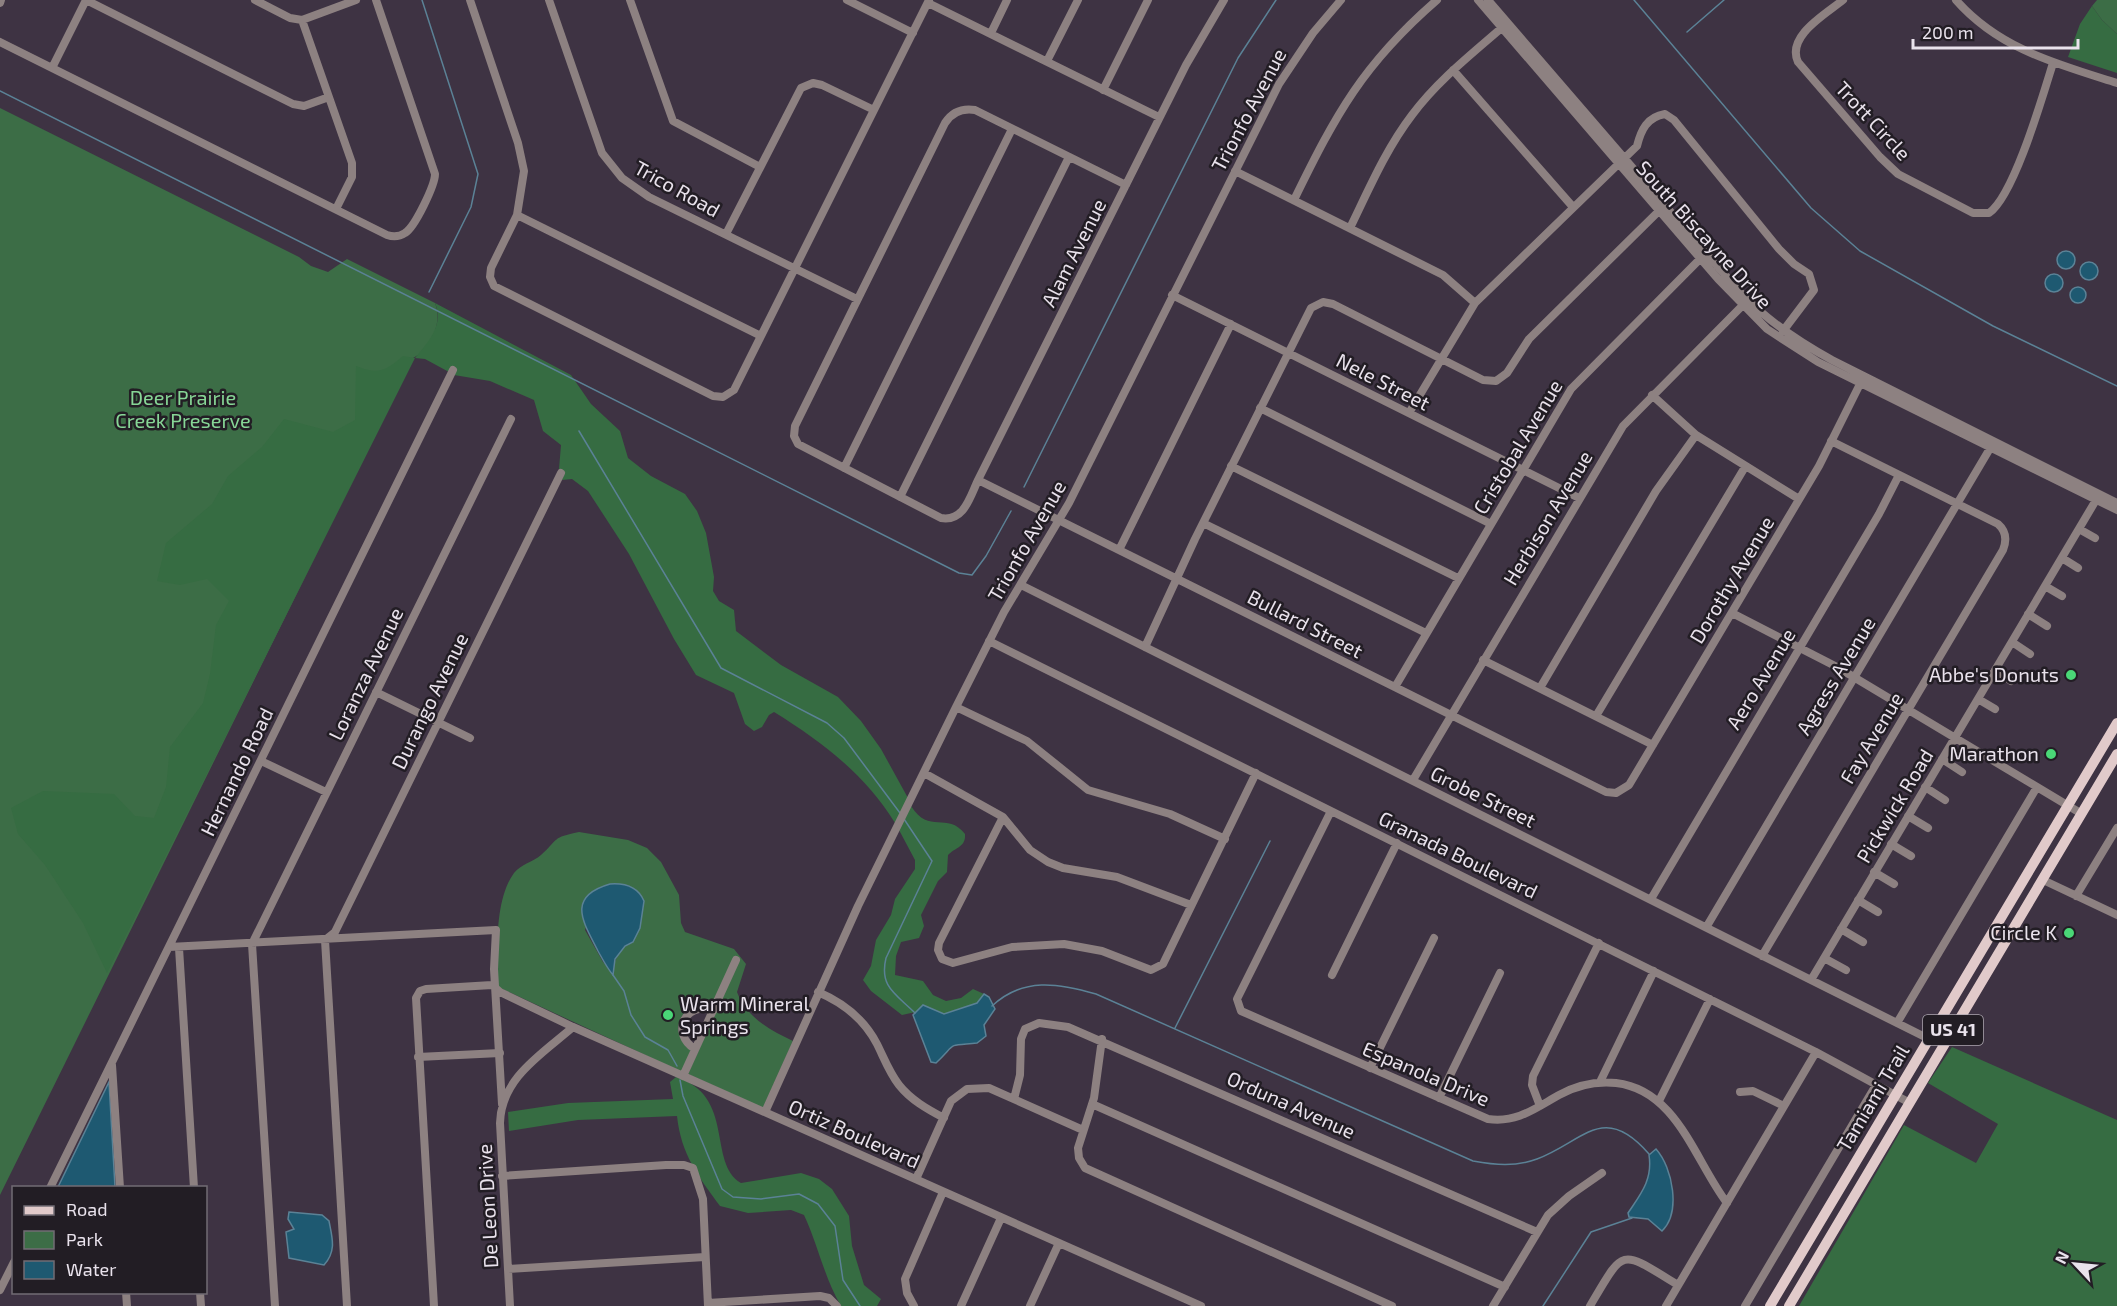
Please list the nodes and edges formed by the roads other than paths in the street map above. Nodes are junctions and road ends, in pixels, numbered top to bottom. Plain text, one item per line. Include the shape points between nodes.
1 (86, 0) edge
2 (255, 0) edge
3 (356, 0) edge
4 (376, 0) edge
5 (470, 0) edge
6 (549, 0) edge
7 (630, 0) edge
8 (847, 0) edge
9 (1007, 0) edge
10 (1078, 0) edge
11 (1148, 0) edge
12 (1224, 0) edge
13 (1341, 0) edge
14 (1437, 0) edge
15 (1478, 0) edge
16 (1488, 0) edge
17 (1843, 0) edge
18 (1956, 0) edge
19 (928, 2) edge
20 (302, 20) junction
21 (1505, 25) junction
22 (913, 33) junction
23 (991, 33) junction
24 (0, 42) edge
25 (1047, 61) junction
26 (2053, 63) junction
27 (52, 68) junction
28 (1453, 70) junction
29 (2117, 83) edge
30 (1103, 90) junction
31 (329, 97) junction
32 (874, 110) junction
33 (1159, 117) junction
34 (1012, 129) junction
35 (1069, 157) junction
36 (1621, 160) junction
37 (760, 167) junction
38 (1235, 171) junction
39 (1126, 185) junction
40 (1294, 200) junction
41 (1572, 207) junction
42 (1662, 208) junction
43 (336, 209) junction
44 (518, 215) junction
45 (1350, 228) junction
46 (726, 234) junction
47 (1703, 256) junction
48 (795, 269) junction
49 (1172, 295) junction
50 (857, 299) junction
51 (1475, 303) junction
52 (1745, 303) junction
53 (1231, 324) junction
54 (1783, 331) junction
55 (761, 336) junction
56 (1287, 352) junction
57 (1442, 359) junction
58 (453, 370) dead end
59 (1862, 380) junction
60 (1652, 395) junction
61 (1260, 408) junction
62 (1409, 413) junction
63 (511, 419) dead end
64 (1696, 435) junction
65 (1831, 441) junction
66 (1992, 445) junction
67 (1231, 466) junction
68 (1745, 467) junction
69 (843, 468) junction
70 (1523, 470) junction
71 (561, 472) dead end
72 (1899, 475) junction
73 (978, 480) junction
74 (900, 497) junction
75 (2098, 497) junction
76 (1579, 498) junction
77 (1799, 499) junction
78 (2117, 503) edge
79 (1957, 504) junction
80 (2117, 510) edge
81 (1059, 520) junction
82 (1203, 523) junction
83 (1491, 524) junction
84 (2079, 529) junction
85 (2095, 538) dead end
86 (1119, 550) junction
87 (2062, 558) junction
88 (2078, 568) dead end
89 (1458, 578) junction
90 (1177, 579) junction
91 (1021, 585) junction
92 (2045, 586) junction
93 (2062, 596) dead end
94 (1732, 613) junction
95 (2028, 614) junction
96 (2047, 626) dead end
97 (1426, 633) junction
98 (989, 641) junction
99 (2012, 642) junction
100 (1145, 647) junction
101 (1799, 647) junction
102 (2030, 654) dead end
103 (1483, 660) junction
104 (1995, 670) junction
105 (1855, 677) junction
106 (2011, 681) dead end
107 (1395, 687) junction
108 (1540, 688) junction
109 (376, 692) junction
110 (1978, 699) junction
111 (957, 707) junction
112 (1995, 709) dead end
113 (1908, 710) junction
114 (1451, 715) junction
115 (1596, 716) junction
116 (437, 722) junction
117 (2117, 723) edge
118 (470, 738) dead end
119 (1955, 738) junction
120 (1653, 745) junction
121 (2117, 754) edge
122 (1942, 759) junction
123 (261, 761) junction
124 (1962, 772) dead end
125 (924, 773) junction
126 (1256, 773) junction
127 (1413, 780) junction
128 (1925, 787) junction
129 (2037, 787) junction
130 (326, 792) junction
131 (1618, 793) joint
132 (1945, 800) dead end
133 (2068, 806) junction
134 (1331, 811) junction
135 (2082, 814) junction
136 (1908, 816) junction
137 (1003, 817) junction
138 (1928, 828) dead end
139 (2117, 828) edge
140 (1225, 839) junction
141 (1397, 843) junction
142 (1891, 844) junction
143 (1911, 856) dead end
144 (1874, 873) junction
145 (2043, 880) junction
146 (1894, 884) dead end
147 (2076, 896) junction
148 (1651, 899) junction
149 (1858, 900) junction
150 (1191, 905) junction
151 (1878, 912) dead end
152 (2117, 915) edge
153 (1707, 926) junction
154 (1841, 929) junction
155 (1434, 938) dead end
156 (326, 940) junction
157 (1863, 942) dead end
158 (252, 944) junction
159 (1599, 944) junction
160 (174, 947) junction
161 (1762, 956) junction
162 (1824, 958) junction
163 (736, 960) dead end
164 (1846, 970) dead end
165 (1654, 971) junction
166 (1500, 973) dead end
167 (1332, 975) dead end
168 (1811, 980) junction
169 (495, 988) junction
170 (818, 993) junction
171 (1710, 999) junction
172 (713, 1011) junction
173 (1897, 1023) junction
174 (573, 1027) junction
175 (1102, 1039) junction
176 (1929, 1039) junction
177 (695, 1049) junction
178 (1816, 1052) junction
179 (500, 1053) junction
180 (418, 1057) junction
181 (112, 1062) junction
182 (1370, 1068) junction
183 (683, 1076) junction
184 (1600, 1082) junction
185 (1876, 1085) junction
186 (1740, 1092) dead end
187 (1895, 1095) junction
188 (1439, 1098) junction
189 (1014, 1099) junction
190 (1659, 1101) junction
191 (1910, 1103) junction
192 (502, 1104) junction
193 (1092, 1104) junction
194 (1540, 1106) junction
195 (1784, 1106) junction
196 (765, 1112) junction
197 (944, 1118) junction
198 (1083, 1130) junction
199 (1602, 1173) dead end
200 (502, 1176) junction
201 (916, 1179) junction
202 (51, 1186) edge
203 (120, 1186) edge
204 (194, 1186) edge
205 (943, 1192) junction
206 (1727, 1203) junction
207 (1001, 1218) junction
208 (1537, 1232) junction
209 (1059, 1243) junction
210 (705, 1257) junction
211 (12, 1266) edge
212 (507, 1269) junction
213 (1678, 1285) junction
214 (1504, 1287) junction
215 (0, 1290) edge
216 (708, 1304) edge
217 (1033, 1305) edge
218 (274, 1306) edge
219 (347, 1306) edge
220 (434, 1306) edge
221 (510, 1306) edge
222 (837, 1306) edge
223 (914, 1306) edge
224 (962, 1306) edge
225 (1201, 1306) edge
226 (1392, 1306) edge
227 (1493, 1306) edge
228 (1590, 1306) edge
229 (1666, 1306) edge
230 (1745, 1306) edge
231 (1770, 1306) edge
232 (1789, 1306) edge

1 - 27 street
1 - 31 street via 293,104 304,106
2 - 20 street
3 - 20 street
4 - 43 street via 435,174 434,182 412,227 401,236 387,235
5 - 44 street via 522,153 524,180
6 - 46 street, Trico Road via 597,141 609,163 639,191
7 - 37 street via 672,121
8 - 22 street
9 - 23 street
10 - 25 street
11 - 30 street
12 - 33 street, Alam Avenue
13 - 38 street, Trionfo Avenue via 1295,58
14 - 40 street via 1399,34 1364,74 1335,117
15 - 21 street, South Biscayne Drive
16 - 21 street, South Biscayne Drive
17 - 26 street, Trott Circle via 1798,40 1798,62 1889,166 1913,184 1973,213 1989,213 1998,203 2023,153
18 - 26 street via 1977,22 2004,41
19 - 22 street
19 - 23 street
20 - 31 street
21 - 28 street
21 - 36 street, South Biscayne Drive
22 - 32 street
23 - 25 street
24 - 27 street
25 - 30 street
26 - 29 street
27 - 43 street
28 - 41 street
28 - 45 street via 1400,131
30 - 33 street
31 - 43 street via 353,169
32 - 37 street via 822,85 805,85 796,93
32 - 48 street
33 - 39 street, Alam Avenue
34 - 35 street
34 - 50 street via 975,110 955,113 945,123
34 - 69 street
35 - 39 street
35 - 74 street
36 - 41 street
36 - 42 street, South Biscayne Drive
36 - 54 street via 1637,146 1641,130 1651,120 1665,114 1674,120 1736,199 1814,283 1814,290
37 - 46 street
38 - 40 street
38 - 49 street, Trionfo Avenue
39 - 73 street, Alam Avenue
40 - 45 street
41 - 51 street
42 - 47 street, South Biscayne Drive
42 - 57 street via 1529,339 1507,373 1496,381 1483,380
44 - 55 street
44 - 55 street via 491,268 492,282 504,292 628,355 713,396 723,397 734,390
45 - 51 street via 1443,275
46 - 48 street, Trico Road
47 - 52 street, South Biscayne Drive
47 - 70 street, Cristobal Avenue via 1576,382
48 - 50 street, Trico Road
48 - 55 street
49 - 53 street, Nele Street
49 - 81 street, Trionfo Avenue
50 - 69 street via 795,426 794,436 801,448
51 - 57 street
52 - 54 street, South Biscayne Drive
52 - 59 street, South Biscayne Drive via 1790,345
52 - 60 street, Herbison Avenue
53 - 56 street, Nele Street
53 - 86 street
54 - 59 street, South Biscayne Drive
56 - 57 street via 1308,312 1319,303 1333,304
56 - 61 street
56 - 62 street, Nele Street
57 - 62 street
58 - 123 street, Hernando Road
59 - 65 street, Dorothy Avenue
59 - 66 street, South Biscayne Drive
60 - 64 street
60 - 76 street, Herbison Avenue via 1623,426
61 - 67 street
61 - 83 street
62 - 70 street, Nele Street
63 - 109 street, Loranza Avenue
64 - 68 street
64 - 108 street via 1656,491
65 - 72 street
65 - 77 street, Dorothy Avenue
66 - 75 street, South Biscayne Drive
66 - 79 street, Agress Avenue
67 - 82 street
67 - 89 street
68 - 77 street
68 - 115 street
69 - 74 street
70 - 76 street, Nele Street
70 - 83 street, Cristobal Avenue
71 - 116 street, Durango Avenue
72 - 79 street
72 - 101 street, Aero Avenue
73 - 74 street, Alam Avenue via 961,513 952,518 941,518
73 - 81 street, Bullard Street
75 - 78 street, South Biscayne Drive
75 - 80 street, South Biscayne Drive
75 - 84 street, Pickwick Road
76 - 103 street, Herbison Avenue
77 - 94 street, Dorothy Avenue
79 - 105 street, Agress Avenue
79 - 113 street, Fay Avenue via 1998,524 2006,536 2003,550
81 - 86 street, Bullard Street
81 - 91 street, Trionfo Avenue
82 - 90 street
82 - 97 street
83 - 89 street, Cristobal Avenue
84 - 85 street
84 - 87 street, Pickwick Road
86 - 90 street, Bullard Street
87 - 88 street
87 - 92 street, Pickwick Road
89 - 97 street, Cristobal Avenue
90 - 100 street
90 - 107 street, Bullard Street
91 - 98 street, Trionfo Avenue
91 - 100 street, Grobe Street
92 - 93 street
92 - 95 street, Pickwick Road
94 - 101 street
94 - 120 street, Dorothy Avenue
95 - 96 street
95 - 99 street, Pickwick Road
97 - 107 street, Cristobal Avenue
98 - 111 street, Trionfo Avenue
98 - 126 street, Granada Boulevard
99 - 102 street
99 - 104 street, Pickwick Road
100 - 127 street, Grobe Street
101 - 105 street
101 - 148 street, Aero Avenue
103 - 108 street
103 - 114 street, Herbison Avenue
104 - 106 street
104 - 110 street, Pickwick Road
105 - 113 street
105 - 153 street, Agress Avenue
107 - 114 street, Bullard Street
108 - 115 street
109 - 116 street
109 - 130 street, Loranza Avenue
110 - 112 street
110 - 119 street, Pickwick Road
111 - 125 street, Trionfo Avenue
111 - 140 street via 1027,741 1088,790 1164,812
113 - 119 street
113 - 161 street, Fay Avenue
114 - 127 street, Herbison Avenue
114 - 131 street, Bullard Street via 1606,792
115 - 120 street
116 - 118 street
116 - 156 street, Durango Avenue via 335,932
117 - 133 main road, Tamiami Trail / US 41
119 - 122 street, Pickwick Road
119 - 129 street
120 - 131 street, Dorothy Avenue via 1629,785
121 - 135 main road, Tamiami Trail / US 41
122 - 124 street
122 - 128 street, Pickwick Road
123 - 130 street
123 - 160 street, Hernando Road
125 - 137 street
125 - 170 street, Trionfo Avenue
126 - 134 street, Granada Boulevard
126 - 140 street
127 - 148 street, Grobe Street
128 - 132 street
128 - 136 street, Pickwick Road
129 - 133 street
129 - 173 street, Tamiami Trail
130 - 158 street, Loranza Avenue
133 - 135 street
133 - 176 main road, Tamiami Trail / US 41
134 - 141 street, Granada Boulevard
134 - 182 street, Espanola Drive via 1237,999 1237,1006
135 - 145 main road, Tamiami Trail / US 41
136 - 138 street
136 - 142 street, Pickwick Road
137 - 150 street via 1030,850 1048,862 1118,877
137 - 150 street via 939,943 939,955 945,961 953,963 1012,946 1064,944 1102,951 1151,970 1163,963
139 - 147 street
140 - 150 street
141 - 159 street, Granada Boulevard
141 - 167 street
142 - 143 street
142 - 144 street, Pickwick Road
144 - 146 street
144 - 149 street, Pickwick Road
145 - 147 street
145 - 191 main road, Tamiami Trail / US 41
147 - 152 street
148 - 153 street, Grobe Street
149 - 151 street
149 - 154 street, Pickwick Road
153 - 161 street, Grobe Street
154 - 157 street
154 - 162 street, Pickwick Road
155 - 182 street
156 - 158 street
156 - 169 street, De Leon Drive via 496,930
156 - 219 street
158 - 160 street
158 - 218 street
159 - 165 street, Granada Boulevard
159 - 194 street via 1533,1076 1532,1085
160 - 181 street, Hernando Road
160 - 204 street
161 - 168 street, Grobe Street
162 - 164 street
162 - 168 street, Pickwick Road
163 - 172 street
165 - 171 street, Granada Boulevard
165 - 184 street
166 - 188 street
168 - 173 street, Grobe Street
169 - 174 street, Ortiz Boulevard
169 - 179 street, De Leon Drive
169 - 180 street via 492,985 420,991 416,998
170 - 196 street, Trionfo Avenue
170 - 197 street via 836,1000 856,1016 873,1037 901,1088 924,1108
171 - 178 street, Granada Boulevard
171 - 190 street
172 - 177 street
172 - 177 street via 698,1009 687,1014 682,1022 684,1039
173 - 176 street, Grobe Street
174 - 183 street, Ortiz Boulevard
174 - 192 street, De Leon Drive via 517,1075
175 - 189 street, Orduna Avenue via 1053,1024 1028,1027 1022,1039
175 - 193 street
175 - 208 street, Orduna Avenue
176 - 187 main road, Tamiami Trail / US 41
177 - 183 street
178 - 185 street, Granada Boulevard
178 - 195 street
179 - 180 street
179 - 192 street, De Leon Drive
180 - 220 street
181 - 202 street, Hernando Road
181 - 203 street
182 - 188 street, Espanola Drive
183 - 196 street, Ortiz Boulevard
184 - 190 street, Espanola Drive via 1632,1087
184 - 194 street, Espanola Drive via 1576,1087
185 - 187 street, Granada Boulevard
185 - 230 street
186 - 195 street via 1753,1091
187 - 191 street, Granada Boulevard
187 - 231 main road, Tamiami Trail / US 41
188 - 194 street, Espanola Drive via 1496,1120 1522,1117
189 - 197 street via 986,1087 967,1089 954,1098
189 - 198 street
190 - 206 street, Espanola Drive via 1676,1120
191 - 232 main road, Tamiami Trail / US 41
192 - 200 street, De Leon Drive
193 - 198 street
193 - 214 street
195 - 206 street
196 - 201 street, Ortiz Boulevard
197 - 201 street
198 - 226 street via 1078,1154 1082,1164 1093,1173
199 - 208 street via 1557,1205
200 - 210 street via 684,1165 693,1168 703,1199
200 - 212 street, De Leon Drive
201 - 205 street, Ortiz Boulevard
205 - 207 street, Ortiz Boulevard
205 - 223 street via 905,1279
206 - 213 street
207 - 209 street, Ortiz Boulevard
207 - 224 street
208 - 214 street
209 - 217 street
209 - 225 street, Ortiz Boulevard
210 - 212 street
210 - 216 street
211 - 215 street
212 - 221 street, De Leon Drive
213 - 228 street via 1637,1260 1625,1258 1613,1267
213 - 229 street
214 - 227 street
216 - 222 street via 826,1297

